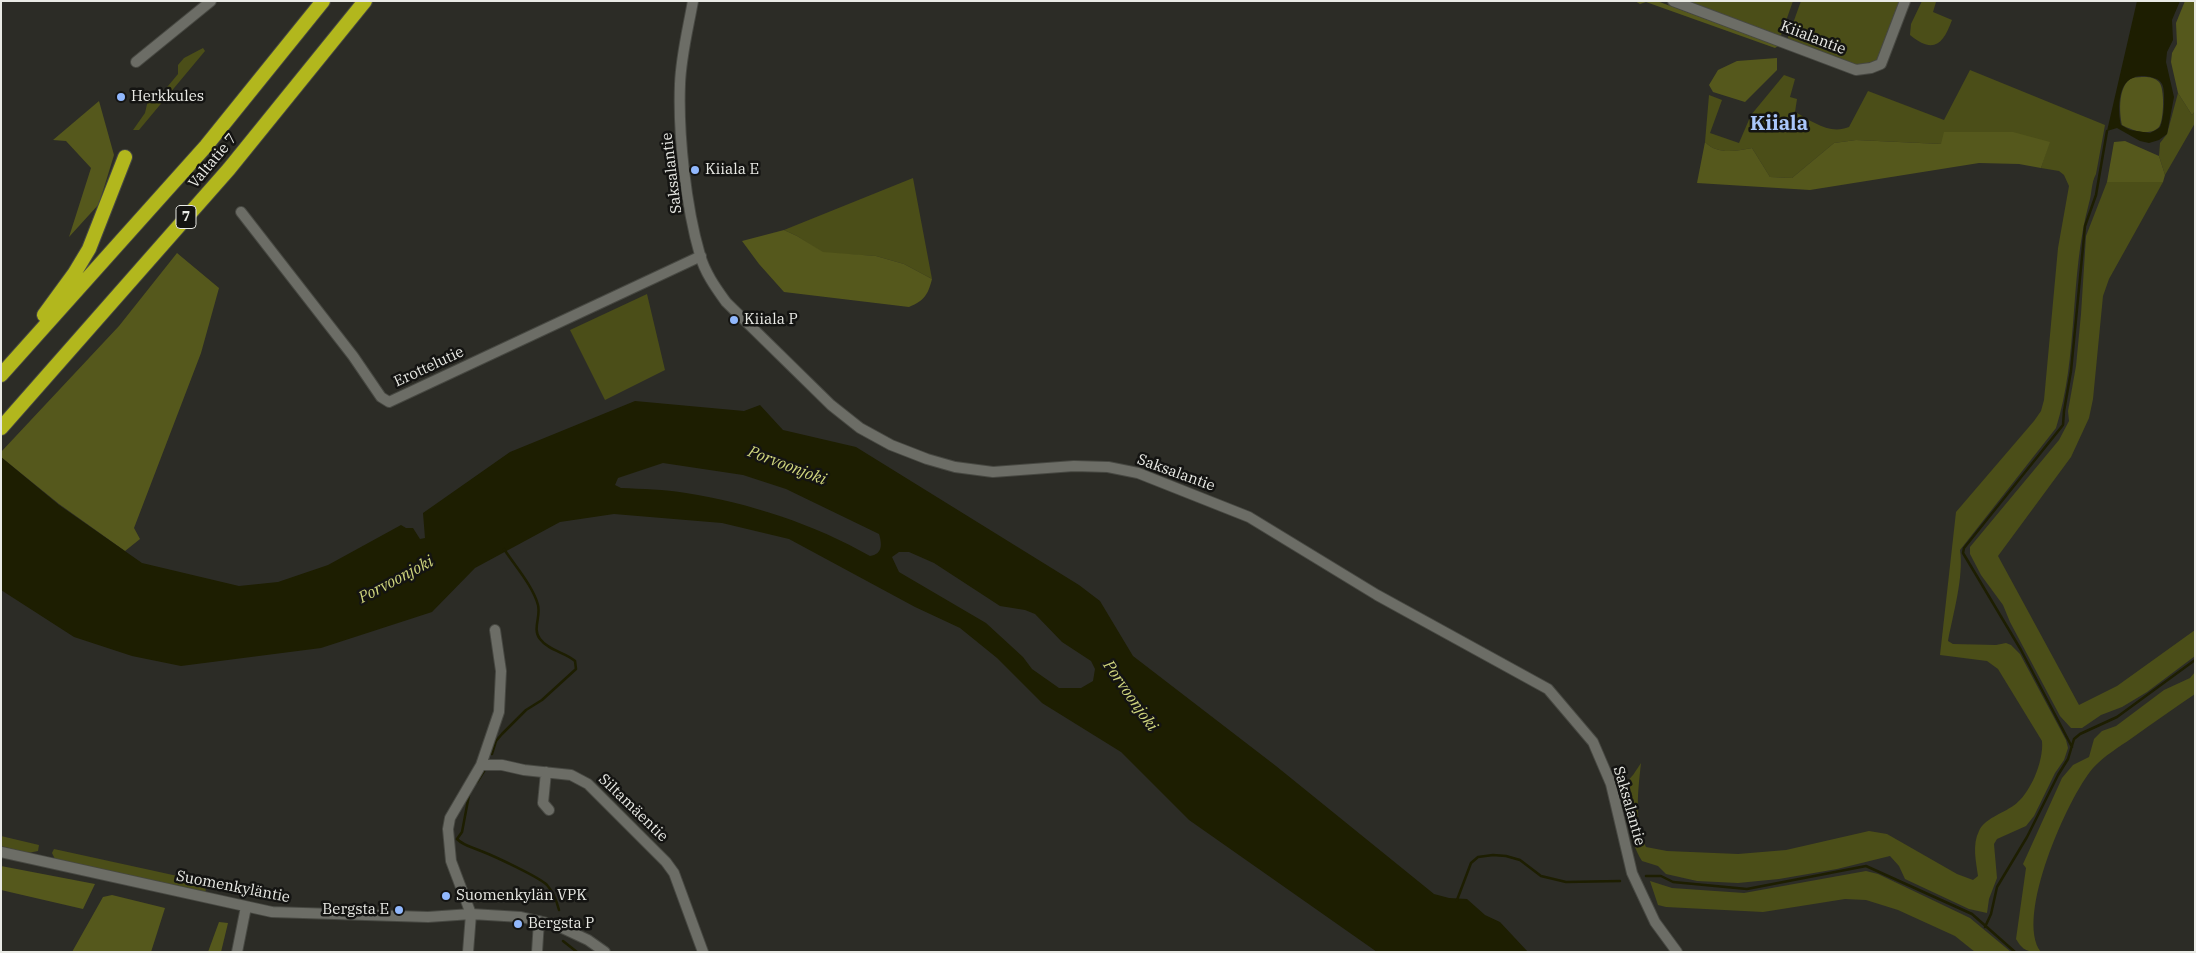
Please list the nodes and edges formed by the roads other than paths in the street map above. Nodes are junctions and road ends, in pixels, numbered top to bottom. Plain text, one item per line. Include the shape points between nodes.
1 (211, 1) edge
2 (323, 1) edge
3 (365, 1) edge
4 (693, 1) edge
5 (1673, 1) edge
6 (1905, 1) edge
7 (136, 62) dead end
8 (125, 157) dead end
9 (241, 212) dead end
10 (700, 256) junction
11 (1, 370) edge
12 (1, 375) edge
13 (1, 428) edge
14 (494, 630) dead end
15 (481, 764) junction
16 (546, 772) junction
17 (549, 810) dead end
18 (1, 852) edge
19 (246, 907) junction
20 (471, 914) junction
21 (539, 921) junction
22 (237, 952) edge
23 (468, 952) edge
24 (537, 952) edge
25 (605, 952) edge
26 (703, 952) edge
27 (1677, 952) edge

1 - 7 street
2 - 12 highway, Valtatie 7 / 7 via 206,146
3 - 13 highway, Valtatie 7 / 7 via 229,169
4 - 10 street, Saksalantie via 680,84 686,186
5 - 6 street, Kiialantie via 1856,70 1881,64
8 - 11 highway via 89,249 74,274
9 - 10 street, Erottelutie via 354,356 381,397 389,402
10 - 27 street, Saksalantie via 726,302 824,398 860,428 891,445 955,467 993,472 1074,466 1108,467 1138,473 1249,517 1377,595 1548,689 1593,742 1611,784 1632,873 1655,922
14 - 15 street via 500,671 499,712
15 - 16 street, Siltamäentie
15 - 20 street via 450,818 448,829 451,860
16 - 17 street via 543,803
16 - 26 street, Siltamäentie via 571,775 588,784 666,862 678,880
18 - 19 street, Suomenkyläntie
19 - 20 street, Suomenkyläntie via 295,914 428,917
19 - 22 street
20 - 21 street, Suomenkyläntie
20 - 23 street
21 - 24 street
21 - 25 street, Suomenkyläntie via 572,932

